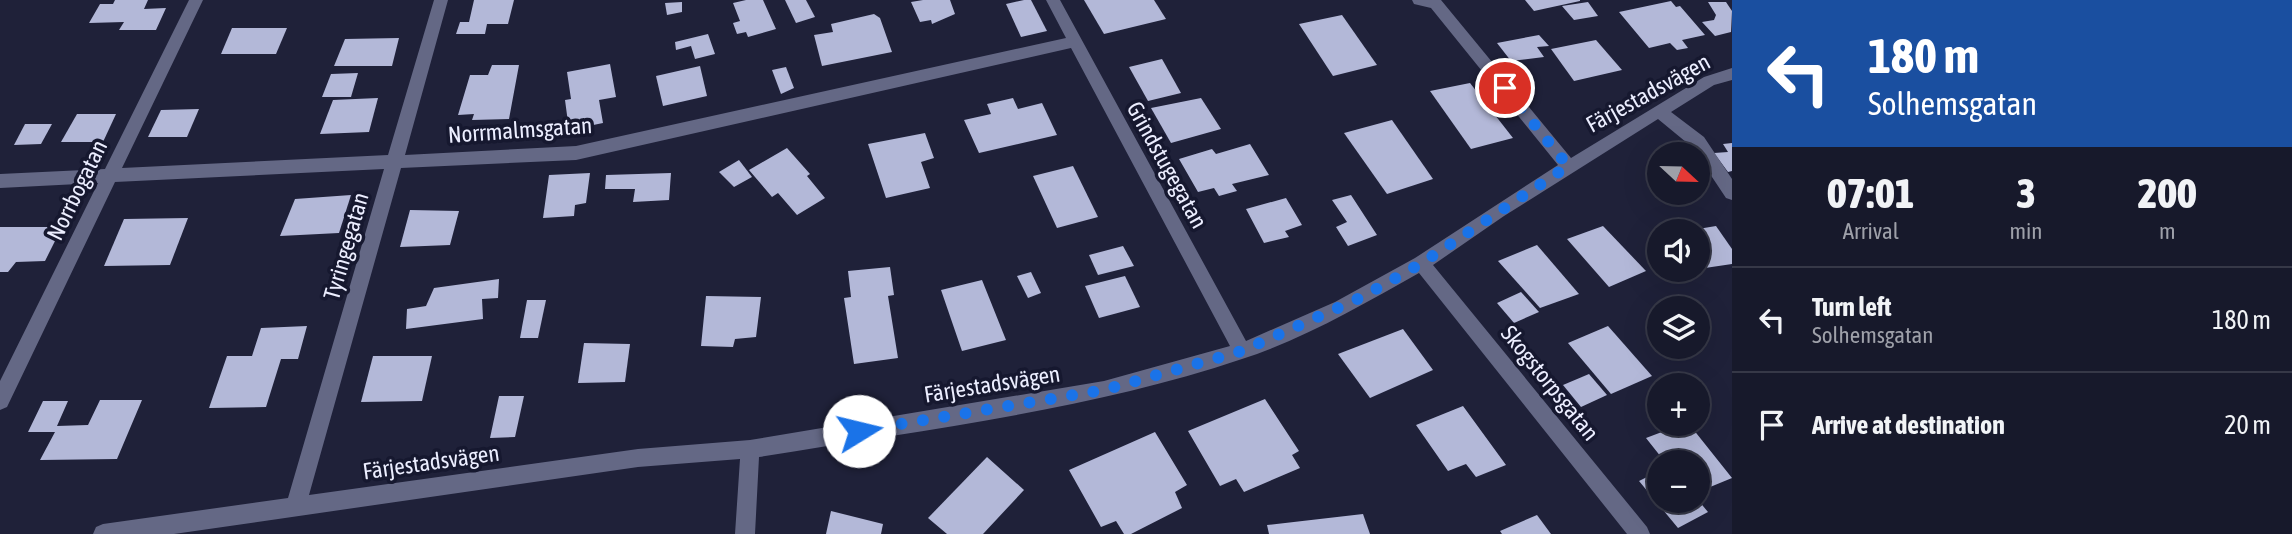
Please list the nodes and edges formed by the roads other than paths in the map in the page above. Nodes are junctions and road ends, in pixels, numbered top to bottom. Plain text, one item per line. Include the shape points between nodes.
1 (196, 0) edge
2 (441, 0) edge
3 (1053, 0) edge
4 (1419, 0) edge
5 (1074, 42) junction
6 (1732, 74) edge
7 (1660, 111) junction
8 (394, 161) junction
9 (1568, 166) junction
10 (109, 175) junction
11 (0, 181) edge
12 (1732, 193) edge
13 (1422, 263) junction
14 (1242, 351) junction
15 (0, 401) edge
16 (750, 449) junction
17 (296, 505) junction
18 (103, 534) edge
19 (744, 534) edge
20 (1640, 534) edge

1 - 10 street, Norrbogatan
2 - 8 street, Tyringegatan
3 - 5 street, Grindstugegatan
4 - 9 street via 1436,4
5 - 8 street, Norrmalmsgatan via 576,153
5 - 14 street, Grindstugegatan
6 - 7 street, Färjestadsvägen via 1709,81
7 - 9 street, Färjestadsvägen
7 - 12 street via 1698,142
8 - 10 street, Norrmalmsgatan
8 - 17 street, Tyringegatan
9 - 13 street, Färjestadsvägen
10 - 11 street, Norrmalmsgatan
10 - 15 street, Norrbogatan
13 - 14 street, Färjestadsvägen via 1342,308
13 - 20 street, Skogstorpsgatan
14 - 16 street, Färjestadsvägen via 1104,390
16 - 17 street, Färjestadsvägen via 638,458
16 - 19 street
17 - 18 street, Färjestadsvägen

